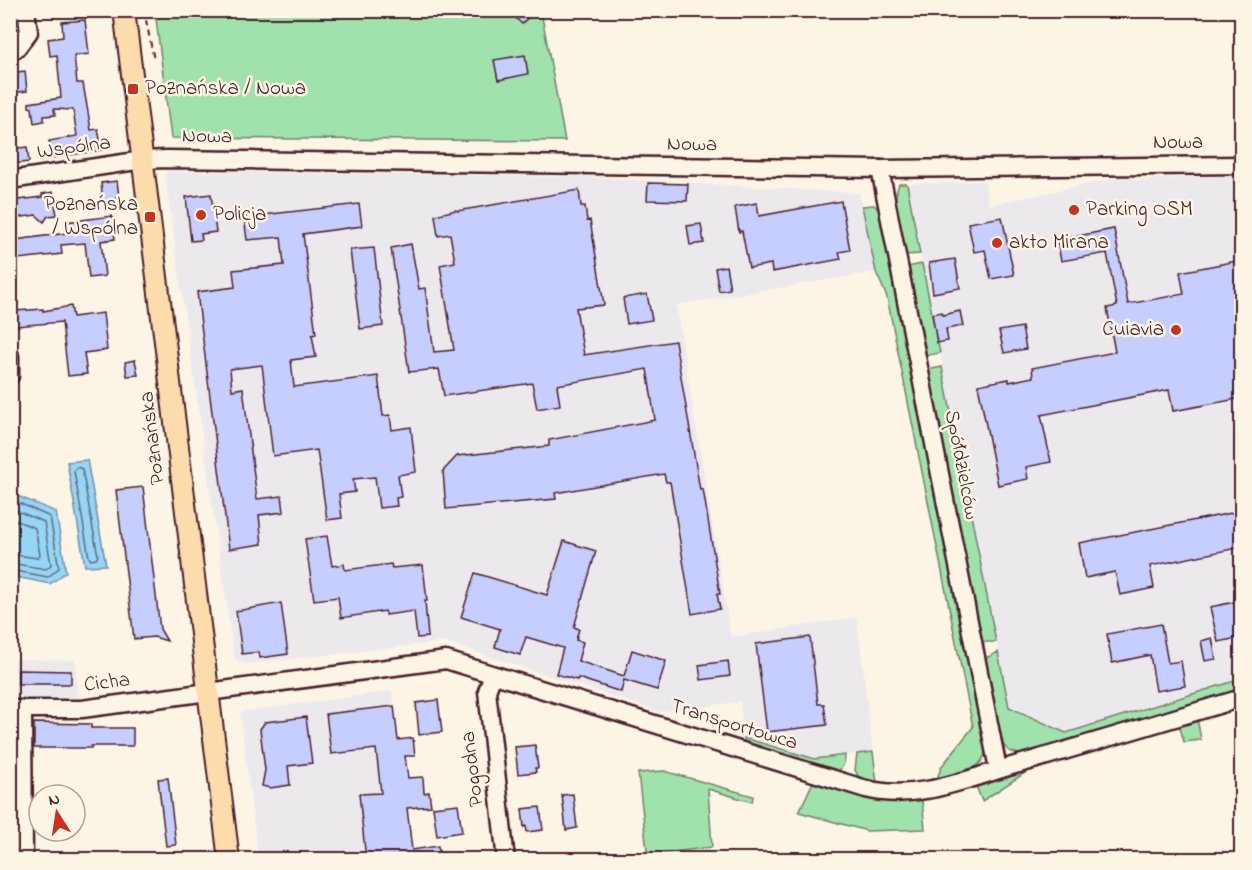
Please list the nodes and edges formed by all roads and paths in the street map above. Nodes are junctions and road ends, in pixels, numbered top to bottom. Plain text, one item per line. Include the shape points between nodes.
1 (26, 10) edge
2 (124, 10) edge
3 (144, 10) edge
4 (17, 45) edge
5 (154, 60) dead end
6 (143, 160) junction
7 (1242, 165) edge
8 (880, 169) junction
9 (10, 180) edge
10 (10, 356) edge
11 (10, 376) edge
12 (493, 675) junction
13 (208, 693) junction
14 (1242, 698) edge
15 (17, 709) edge
16 (998, 769) junction
17 (24, 860) edge
18 (229, 860) edge
19 (506, 860) edge

1 - 4 street via 29,32
2 - 6 main road, Poznańska
3 - 5 path
6 - 8 street, Nowa
6 - 9 street, Wspólna
6 - 13 main road, Poznańska
7 - 8 street, Nowa
8 - 16 street, Spółdzielców
10 - 11 street
12 - 13 street, Transportowca via 446,660
12 - 16 street, Transportowca via 876,791 937,790
12 - 19 street, Pogodna via 487,691
13 - 15 street, Cicha via 82,709
13 - 18 main road, Poznańska
14 - 16 street, Transportowca
15 - 17 street

